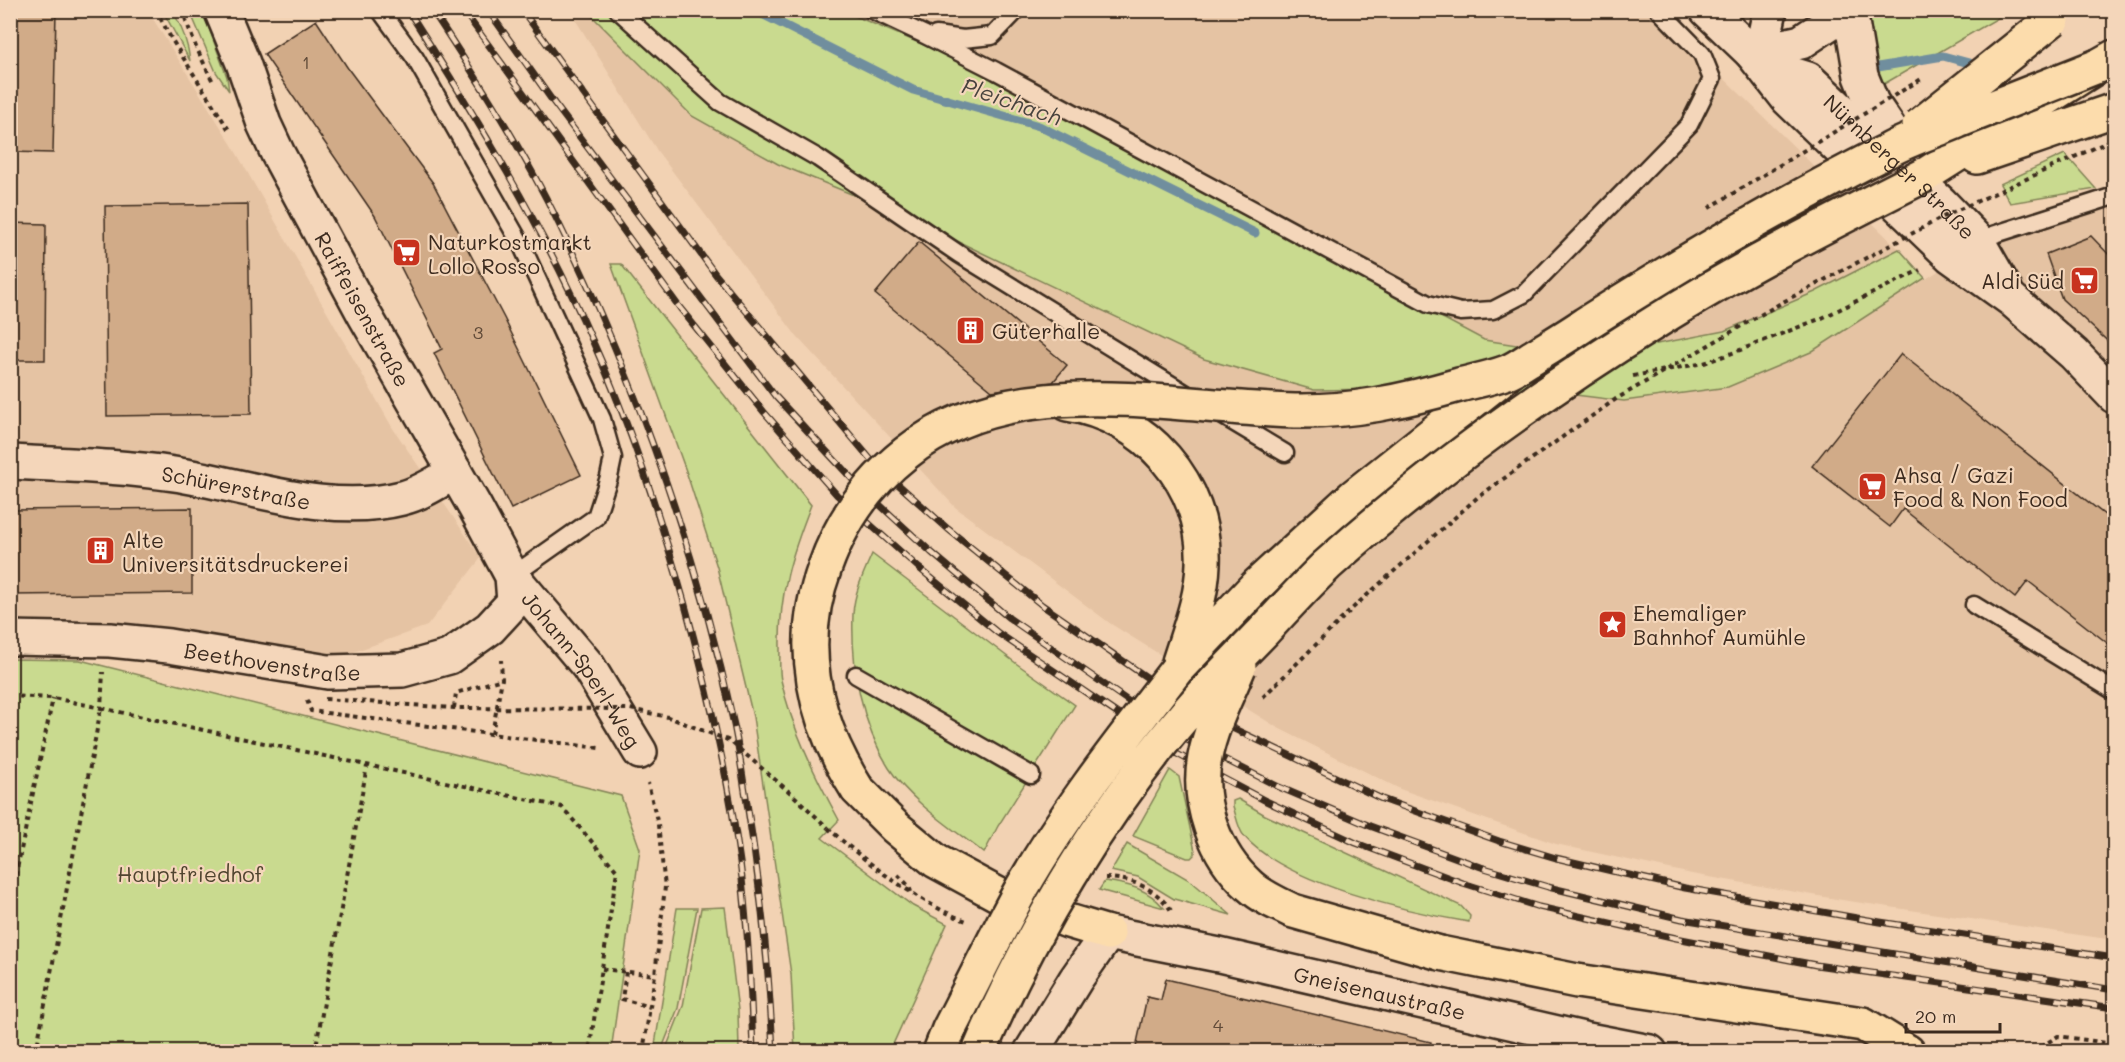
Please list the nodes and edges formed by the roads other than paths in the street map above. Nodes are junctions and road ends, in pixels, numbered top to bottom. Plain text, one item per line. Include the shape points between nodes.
1 (221, 10) edge
2 (380, 10) edge
3 (618, 10) edge
4 (872, 10) edge
5 (1017, 10) edge
6 (1659, 10) edge
7 (1707, 10) edge
8 (1770, 10) edge
9 (1850, 10) edge
10 (2061, 15) edge
11 (923, 34) junction
12 (1757, 59) junction
13 (2106, 62) edge
14 (2115, 110) edge
15 (1892, 148) junction
16 (1924, 175) junction
17 (2115, 196) edge
18 (1941, 203) junction
19 (1977, 240) junction
20 (2011, 299) junction
21 (1511, 371) junction
22 (2115, 396) edge
23 (1044, 402) junction
24 (1285, 453) dead end
25 (10, 462) edge
26 (455, 472) junction
27 (513, 589) junction
28 (1974, 605) dead end
29 (10, 638) edge
30 (1246, 649) junction
31 (1177, 669) junction
32 (856, 675) dead end
33 (2115, 691) edge
34 (640, 752) road end
35 (1031, 775) dead end
36 (1108, 933) junction
37 (940, 1052) edge
38 (979, 1052) edge
39 (1031, 1052) edge
40 (1650, 1052) edge
41 (1908, 1052) edge

1 - 26 street, Raiffeisenstraße via 264,124 286,170
2 - 27 lane via 415,58 522,246 602,419 613,458 596,517
3 - 24 lane via 720,102 818,158 959,254
4 - 11 lane
5 - 11 lane via 992,36 963,39
6 - 11 lane via 1702,54 1712,79 1689,125 1524,294 1492,310 1461,312 1428,304
7 - 12 street, Nürnberger Straße
8 - 12 street
9 - 12 street via 1801,42
9 - 18 street via 1861,76 1872,103
10 - 15 highway, bridge
12 - 18 street, Nürnberger Straße via 1808,79
12 - 20 street, Nürnberger Straße via 1788,99 1951,256
13 - 15 highway, bridge
13 - 16 highway, bridge
14 - 16 highway
15 - 21 highway, bridge via 1748,226
16 - 30 highway, bridge via 1806,235 1659,320 1561,383 1382,517 1324,568
17 - 19 lane
18 - 19 street, Nürnberger Straße
19 - 20 street, Nürnberger Straße
20 - 22 street, Nürnberger Straße
21 - 23 highway, bridge via 1384,405 1347,409 1295,411 1155,400
21 - 31 highway, bridge via 1354,496 1256,586
23 - 31 highway, bridge via 1069,404 1118,419 1159,450 1188,490 1197,513 1203,562 1201,587
23 - 36 highway, bridge via 978,414 946,428 917,444 868,490 848,517 821,577 814,608 812,672 827,734 840,762 857,789 895,827 936,861 997,894
25 - 26 street, Schürerstraße via 154,471 293,498 360,505 404,498
26 - 27 street, Raiffeisenstraße
27 - 29 street, Beethovenstraße via 490,628 448,657 402,670 328,672 169,646 110,640
27 - 34 street, Johann-Sperl-Weg via 588,666
28 - 33 lane
30 - 38 highway, bridge via 1165,739 1110,813 1031,941
30 - 41 highway, bridge via 1204,759 1204,802 1219,846 1232,867 1250,886 1278,904 1440,953 1577,981 1863,1024
31 - 37 highway, bridge via 1109,757 1023,885
32 - 35 lane
36 - 39 street
36 - 40 street, Gneisenaustraße

